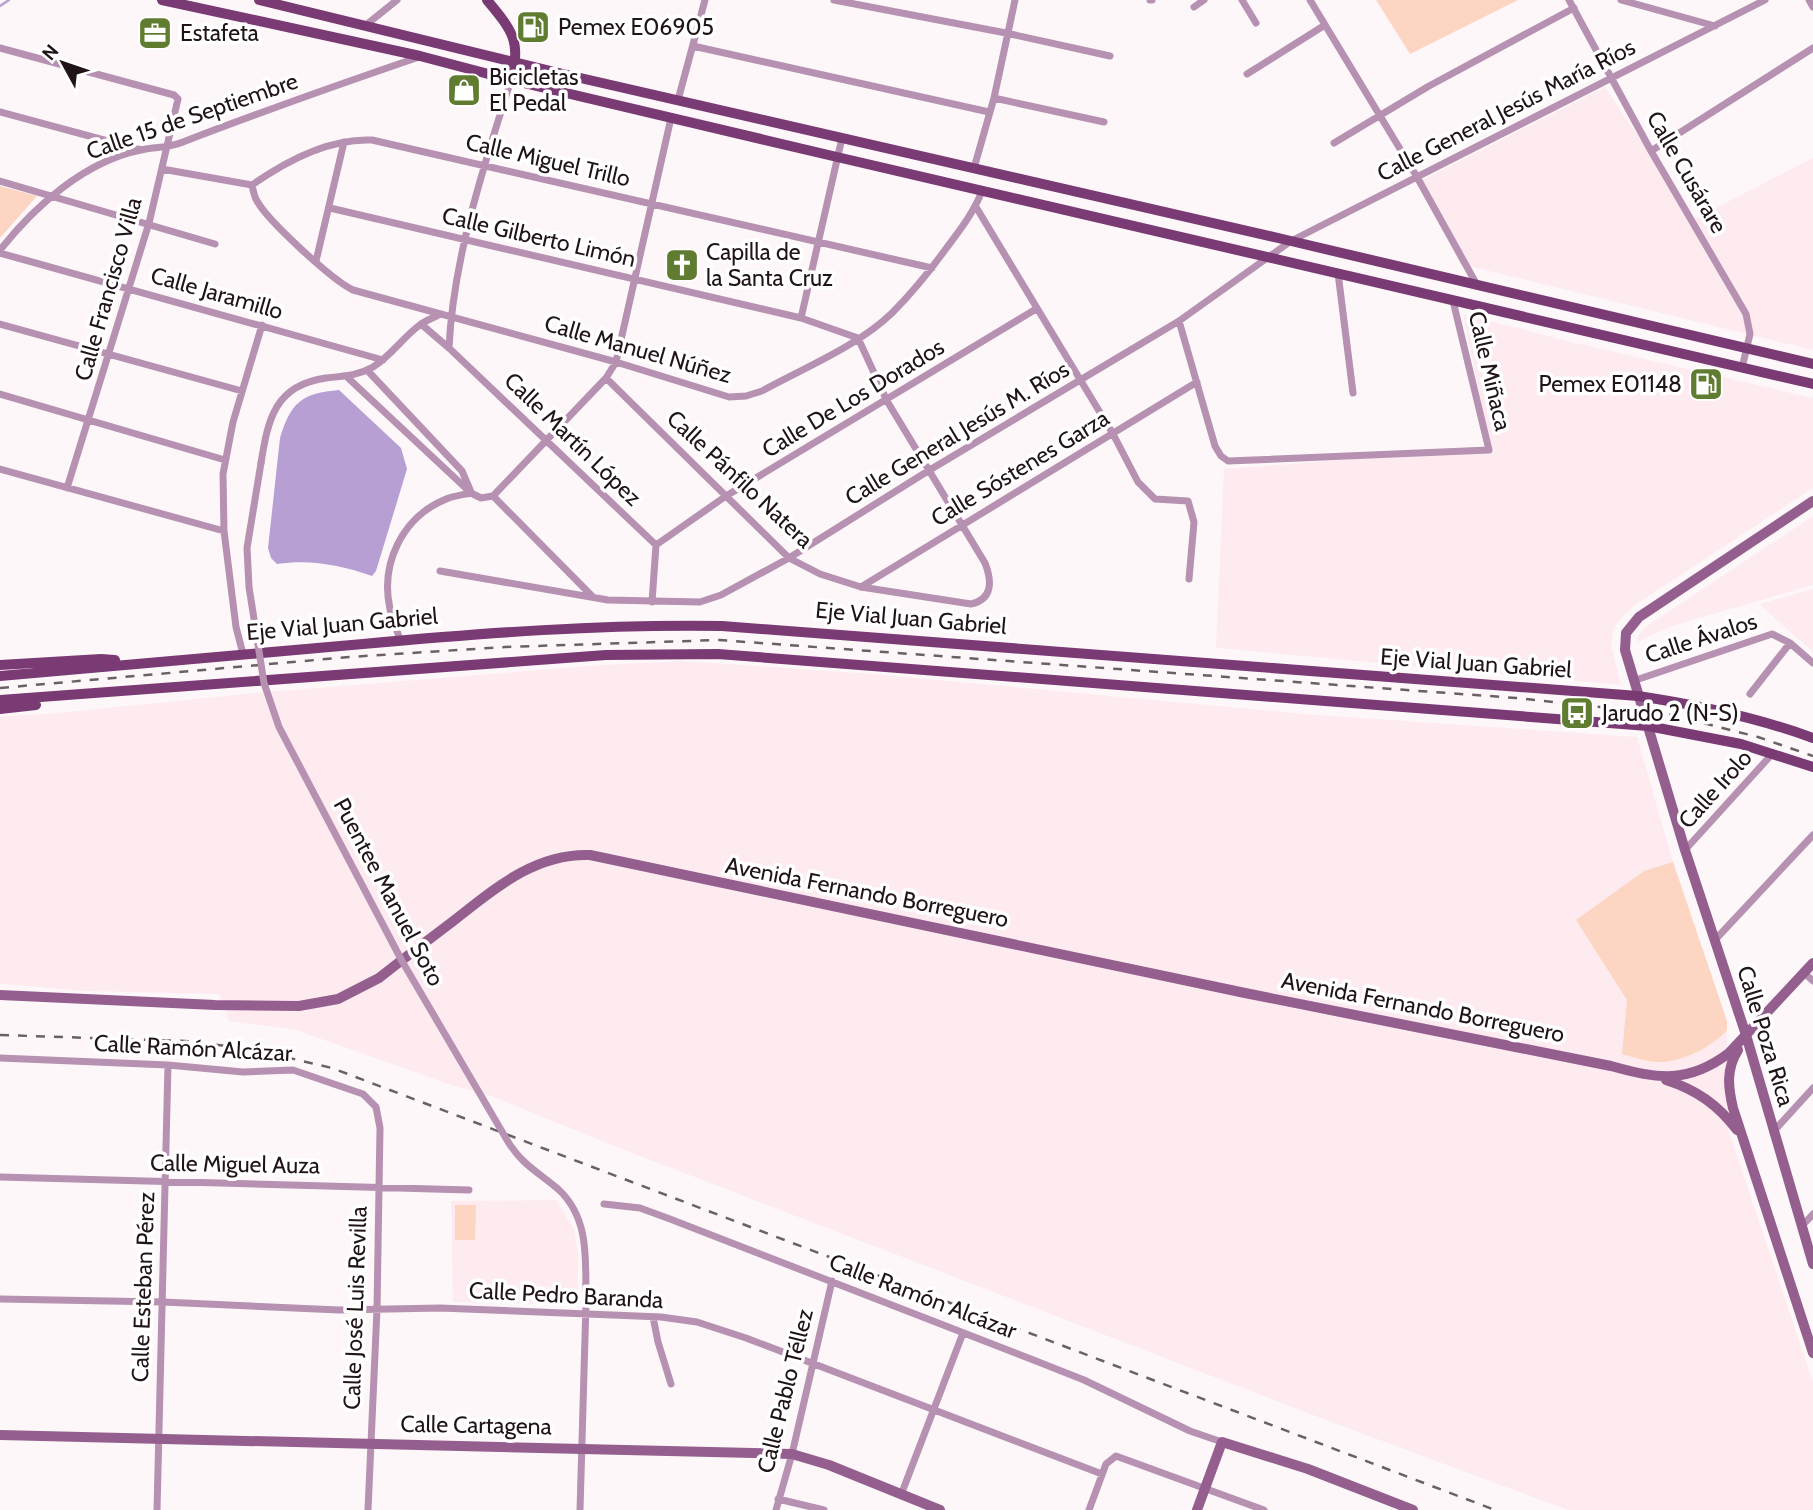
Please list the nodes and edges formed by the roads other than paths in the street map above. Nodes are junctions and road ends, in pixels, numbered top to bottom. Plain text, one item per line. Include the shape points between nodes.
1 (162, 0) edge
2 (259, 0) edge
3 (302, 0) edge
4 (397, 0) edge
5 (487, 0) edge
6 (705, 0) edge
7 (834, 0) edge
8 (1015, 0) edge
9 (1204, 0) edge
10 (1242, 0) edge
11 (1310, 0) edge
12 (1569, 0) edge
13 (1621, 0) edge
14 (1765, 0) edge
15 (1809, 0) edge
16 (867, 3) edge
17 (1194, 7) dead end
18 (1813, 7) edge
19 (291, 8) junction
20 (1574, 8) junction
21 (1256, 23) dead end
22 (366, 25) junction
23 (1325, 25) junction
24 (1715, 26) junction
25 (1006, 33) junction
26 (693, 46) junction
27 (0, 48) edge
28 (1813, 48) edge
29 (1110, 56) dead end
30 (420, 57) junction
31 (516, 62) junction
32 (1247, 74) dead end
33 (1611, 77) junction
34 (510, 80) junction
35 (994, 98) junction
36 (678, 100) junction
37 (0, 112) edge
38 (989, 112) junction
39 (1379, 115) junction
40 (671, 118) junction
41 (1104, 122) dead end
42 (842, 138) junction
43 (344, 142) junction
44 (1334, 143) dead end
45 (168, 148) junction
46 (141, 150) junction
47 (1651, 151) junction
48 (837, 158) junction
49 (484, 166) junction
50 (974, 168) junction
51 (162, 169) junction
52 (1417, 177) junction
53 (0, 181) edge
54 (252, 185) junction
55 (982, 191) junction
56 (50, 195) junction
57 (653, 205) junction
58 (976, 207) junction
59 (330, 208) junction
60 (149, 223) junction
61 (466, 240) junction
62 (1291, 241) junction
63 (819, 243) junction
64 (215, 244) dead end
65 (0, 251) edge
66 (1266, 257) junction
67 (316, 261) junction
68 (932, 268) junction
69 (1338, 273) junction
70 (635, 278) junction
71 (1477, 285) junction
72 (128, 287) junction
73 (1453, 301) junction
74 (1036, 309) junction
75 (440, 314) junction
76 (450, 316) junction
77 (801, 318) junction
78 (1179, 321) junction
79 (0, 324) edge
80 (421, 324) junction
81 (262, 325) junction
82 (858, 338) junction
83 (449, 348) junction
84 (1746, 348) junction
85 (109, 353) junction
86 (383, 360) junction
87 (616, 362) junction
88 (1813, 364) edge
89 (1742, 368) junction
90 (367, 370) junction
91 (347, 377) junction
92 (606, 378) junction
93 (1080, 380) junction
94 (1197, 382) junction
95 (1813, 384) edge
96 (242, 391) junction
97 (1353, 393) dead end
98 (0, 394) edge
99 (887, 401) junction
100 (89, 419) junction
101 (1114, 434) junction
102 (545, 441) junction
103 (225, 460) junction
104 (0, 469) edge
105 (928, 471) junction
106 (67, 488) junction
107 (471, 493) junction
108 (493, 495) junction
109 (726, 496) junction
110 (1811, 503) edge
111 (963, 525) junction
112 (224, 531) junction
113 (656, 545) junction
114 (789, 558) junction
115 (440, 571) dead end
116 (1189, 579) dead end
117 (861, 587) junction
118 (594, 598) junction
119 (652, 601) junction
120 (400, 640) junction
121 (1790, 643) junction
122 (243, 654) junction
123 (146, 662) junction
124 (1813, 663) edge
125 (0, 665) edge
126 (0, 676) edge
127 (1633, 681) junction
128 (114, 691) junction
129 (1750, 694) dead end
130 (1638, 696) junction
131 (0, 700) edge
132 (0, 709) edge
133 (1648, 726) junction
134 (1813, 738) edge
135 (1773, 753) junction
136 (1813, 767) edge
137 (1813, 835) edge
138 (1685, 850) junction
139 (1714, 941) junction
140 (1813, 963) edge
141 (1804, 973) junction
142 (1813, 981) edge
143 (0, 995) edge
144 (1746, 1035) junction
145 (0, 1058) edge
146 (167, 1065) junction
147 (1650, 1076) junction
148 (1813, 1088) edge
149 (376, 1107) joint
150 (1773, 1132) junction
151 (1741, 1135) junction
152 (0, 1177) edge
153 (165, 1181) junction
154 (378, 1186) junction
155 (470, 1190) dead end
156 (604, 1203) dead end
157 (1813, 1214) edge
158 (1801, 1226) junction
159 (1813, 1264) edge
160 (832, 1281) junction
161 (0, 1299) edge
162 (163, 1302) junction
163 (377, 1309) junction
164 (586, 1315) junction
165 (653, 1317) junction
166 (962, 1333) junction
167 (1813, 1353) edge
168 (813, 1364) junction
169 (671, 1384) dead end
170 (933, 1411) junction
171 (0, 1435) edge
172 (158, 1438) junction
173 (370, 1443) junction
174 (1222, 1443) junction
175 (582, 1448) junction
176 (792, 1454) junction
177 (1102, 1474) junction
178 (1205, 1488) junction
179 (901, 1494) junction
180 (778, 1499) junction
181 (157, 1510) edge
182 (368, 1510) edge
183 (580, 1510) edge
184 (776, 1510) edge
185 (824, 1510) edge
186 (940, 1510) edge
187 (1090, 1510) edge
188 (1197, 1510) edge
189 (1264, 1510) edge
190 (1413, 1510) edge

1 - 30 main road
2 - 19 main road
3 - 19 street
4 - 22 street
5 - 31 main road via 509,29
6 - 26 street
7 - 16 street
8 - 25 street
9 - 17 street
10 - 21 street
11 - 23 street
12 - 20 street, Calle Cusárare
13 - 24 street
14 - 24 street, Calle General Jesús María Ríos
15 - 18 street
16 - 25 street
19 - 22 main road
20 - 33 street, Calle Cusárare
20 - 39 street
22 - 31 main road
23 - 32 street
23 - 39 street
24 - 33 street, Calle General Jesús María Ríos
25 - 29 street
25 - 35 street
26 - 36 street
26 - 38 street
27 - 45 street, Calle Francisco Villa via 174,94 178,99
28 - 47 street
30 - 34 main road
30 - 45 street, Calle 15 de Septiembre
31 - 34 main road
31 - 36 main road
33 - 47 street, Calle Cusárare
33 - 52 street, Calle General Jesús María Ríos
34 - 40 main road
34 - 49 street
35 - 38 street
35 - 41 street
36 - 42 main road
37 - 46 street
38 - 50 street
39 - 44 street
39 - 52 street
40 - 48 main road
40 - 57 street
42 - 48 street
42 - 50 main road
43 - 49 street, Calle Miguel Trillo via 393,143
43 - 54 street, Calle Miguel Trillo via 291,160
43 - 59 street
45 - 46 street, Calle 15 de Septiembre
45 - 51 street, Calle Francisco Villa
46 - 56 street, Calle 15 de Septiembre via 109,161
47 - 84 street, Calle Cusárare via 1746,314 1750,334
48 - 55 main road
48 - 63 street
49 - 57 street, Calle Miguel Trillo
49 - 61 street
50 - 62 main road
51 - 54 street
51 - 60 street, Calle Francisco Villa
52 - 62 street, Calle General Jesús María Ríos
52 - 71 street
53 - 56 street
54 - 67 street, Calle Manuel Núñez via 266,213
55 - 58 street, Calle Manuel Núñez
55 - 66 main road
56 - 60 street
56 - 65 street, Calle 15 de Septiembre
57 - 63 street, Calle Miguel Trillo
57 - 70 street
58 - 68 street, Calle Manuel Núñez
58 - 74 street
59 - 61 street, Calle Gilberto Limón
59 - 67 street
60 - 64 street
60 - 72 street, Calle Francisco Villa
61 - 70 street, Calle Gilberto Limón
61 - 76 street
62 - 66 street, Calle General Jesús María Ríos
62 - 71 main road
63 - 68 street, Calle Miguel Trillo
63 - 77 street
65 - 72 street, Calle Jaramillo
66 - 69 main road
66 - 78 street, Calle General Jesús M. Ríos
67 - 75 street, Calle Manuel Núñez via 353,290
68 - 82 street, Calle Manuel Núñez via 892,312
69 - 73 main road
69 - 97 street
70 - 77 street, Calle Gilberto Limón
70 - 87 street
71 - 84 main road
72 - 81 street, Calle Jaramillo
72 - 85 street, Calle Francisco Villa
73 - 89 main road
73 - 94 street, Calle Miñaca via 1489,450 1233,462 1215,446
74 - 93 street
74 - 99 street, Calle De Los Dorados
75 - 76 street, Calle Manuel Núñez
75 - 80 street, Puentee Manuel Soto
76 - 83 street
76 - 87 street, Calle Manuel Núñez
77 - 82 street, Calle Gilberto Limón
78 - 93 street, Calle General Jesús M. Ríos
78 - 94 street
79 - 85 street
80 - 83 street, Calle Martín López
80 - 86 street, Puentee Manuel Soto
81 - 86 street, Calle Jaramillo
81 - 96 street
82 - 87 street, Calle Manuel Núñez via 746,396 729,397
82 - 99 street
83 - 102 street, Calle Martín López
84 - 88 main road
84 - 89 street, Calle Cusárare
85 - 96 street
85 - 100 street, Calle Francisco Villa
86 - 90 street, Puentee Manuel Soto
87 - 92 street
89 - 95 main road
90 - 91 street, Puentee Manuel Soto
90 - 107 street via 462,471
91 - 107 street
91 - 164 street, Puentee Manuel Soto, bridge via 305,383 286,394 271,414 247,548 264,683 279,727 402,961 511,1147 523,1163 564,1195 579,1219 585,1237
92 - 102 street
92 - 109 street, Calle Pánfilo Natera
93 - 101 street
93 - 105 street, Calle General Jesús M. Ríos
94 - 101 street, Calle Sóstenes Garza
96 - 103 street
98 - 100 street
99 - 105 street
99 - 109 street, Calle De Los Dorados
100 - 103 street
100 - 106 street, Calle Francisco Villa
101 - 111 street, Calle Sóstenes Garza
101 - 116 street via 1147,492 1155,499 1188,501 1195,522
102 - 108 street
102 - 113 street, Calle Martín López
103 - 112 street
104 - 106 street
105 - 111 street
105 - 114 street, Calle General Jesús M. Ríos
106 - 112 street
107 - 108 street via 481,498
107 - 120 street via 433,506 399,538 392,555 388,595
108 - 118 street
109 - 113 street, Calle De Los Dorados
109 - 114 street, Calle Pánfilo Natera
110 - 127 main road, Calle Poza Rica via 1633,622 1626,633 1625,650
111 - 117 street, Calle Sóstenes Garza
111 - 117 street, Calle Pánfilo Natera via 989,574 989,593 984,600 971,604
112 - 122 street
113 - 119 street
114 - 117 street, Calle Pánfilo Natera
114 - 119 street, Calle General Jesús M. Ríos via 710,600
115 - 118 street, Calle General Jesús M. Ríos
118 - 119 street, Calle General Jesús M. Ríos
120 - 122 main road, Eje Vial Juan Gabriel
120 - 130 main road, Eje Vial Juan Gabriel via 614,626 722,626
121 - 124 street, Calle Ávalos
121 - 127 street, Calle Ávalos via 1766,635
121 - 129 street
122 - 123 main road, Eje Vial Juan Gabriel
123 - 125 main road via 101,659
123 - 126 main road, Eje Vial Juan Gabriel
127 - 130 main road, Calle Poza Rica
128 - 131 main road
128 - 132 main road via 75,701
128 - 133 main road via 606,655 718,654
130 - 133 main road, Calle Poza Rica
130 - 134 main road, Eje Vial Juan Gabriel via 1751,717
133 - 135 main road
133 - 138 main road, Calle Poza Rica
135 - 136 main road
135 - 138 street, Calle Irolo
137 - 139 street
138 - 139 main road, Calle Poza Rica
139 - 144 main road, Calle Poza Rica
140 - 141 main road
141 - 142 street
141 - 144 main road
143 - 147 main road, Avenida Fernando Borreguero via 278,1007 325,1003 379,978 524,870 549,860 585,855
144 - 147 main road, Avenida Fernando Borreguero via 1712,1066 1680,1077
144 - 150 main road, Calle Poza Rica
144 - 151 main road via 1733,1058 1728,1080
145 - 146 street, Calle Ramón Alcázar
146 - 149 street, Calle Ramón Alcázar via 243,1072 293,1070 363,1094
146 - 153 street, Calle Esteban Pérez
147 - 151 main road via 1698,1092
148 - 150 street
149 - 154 street, Calle José Luis Revilla
150 - 158 main road, Calle Poza Rica
151 - 167 main road
152 - 153 street, Calle Miguel Auza
153 - 154 street, Calle Miguel Auza
153 - 162 street, Calle Esteban Pérez
154 - 155 street, Calle Miguel Auza
154 - 163 street, Calle José Luis Revilla
156 - 160 street, Calle Ramón Alcázar via 640,1208
157 - 158 street
158 - 159 main road, Calle Poza Rica
160 - 166 street, Calle Ramón Alcázar
160 - 168 street, Calle Pablo Téllez
161 - 162 street, Calle Pedro Baranda
162 - 163 street, Calle Pedro Baranda
162 - 172 street, Calle Esteban Pérez
163 - 164 street, Calle Pedro Baranda
163 - 173 street, Calle José Luis Revilla
164 - 165 street, Calle Pedro Baranda
164 - 175 street, Puentee Manuel Soto
165 - 168 street, Calle Pedro Baranda via 707,1325
165 - 169 street
166 - 170 street
166 - 174 street, Calle Ramón Alcázar via 1084,1380
168 - 170 street, Calle Pedro Baranda
168 - 176 street, Calle Pablo Téllez
170 - 177 street, Calle Pedro Baranda
170 - 179 street
171 - 172 main road, Calle Cartagena
172 - 173 main road, Calle Cartagena
172 - 181 street, Calle Esteban Pérez
173 - 175 main road, Calle Cartagena
173 - 182 street, Calle José Luis Revilla
174 - 178 main road
174 - 190 main road via 1308,1469
175 - 176 main road, Calle Cartagena
175 - 183 street, Puentee Manuel Soto
176 - 179 main road, Calle Cartagena
176 - 180 street, Calle Pablo Téllez
177 - 178 street via 1108,1460 1119,1456
177 - 187 street
178 - 188 main road
178 - 189 street
179 - 186 main road, Calle Cartagena
180 - 184 street, Calle Pablo Téllez
180 - 185 street

